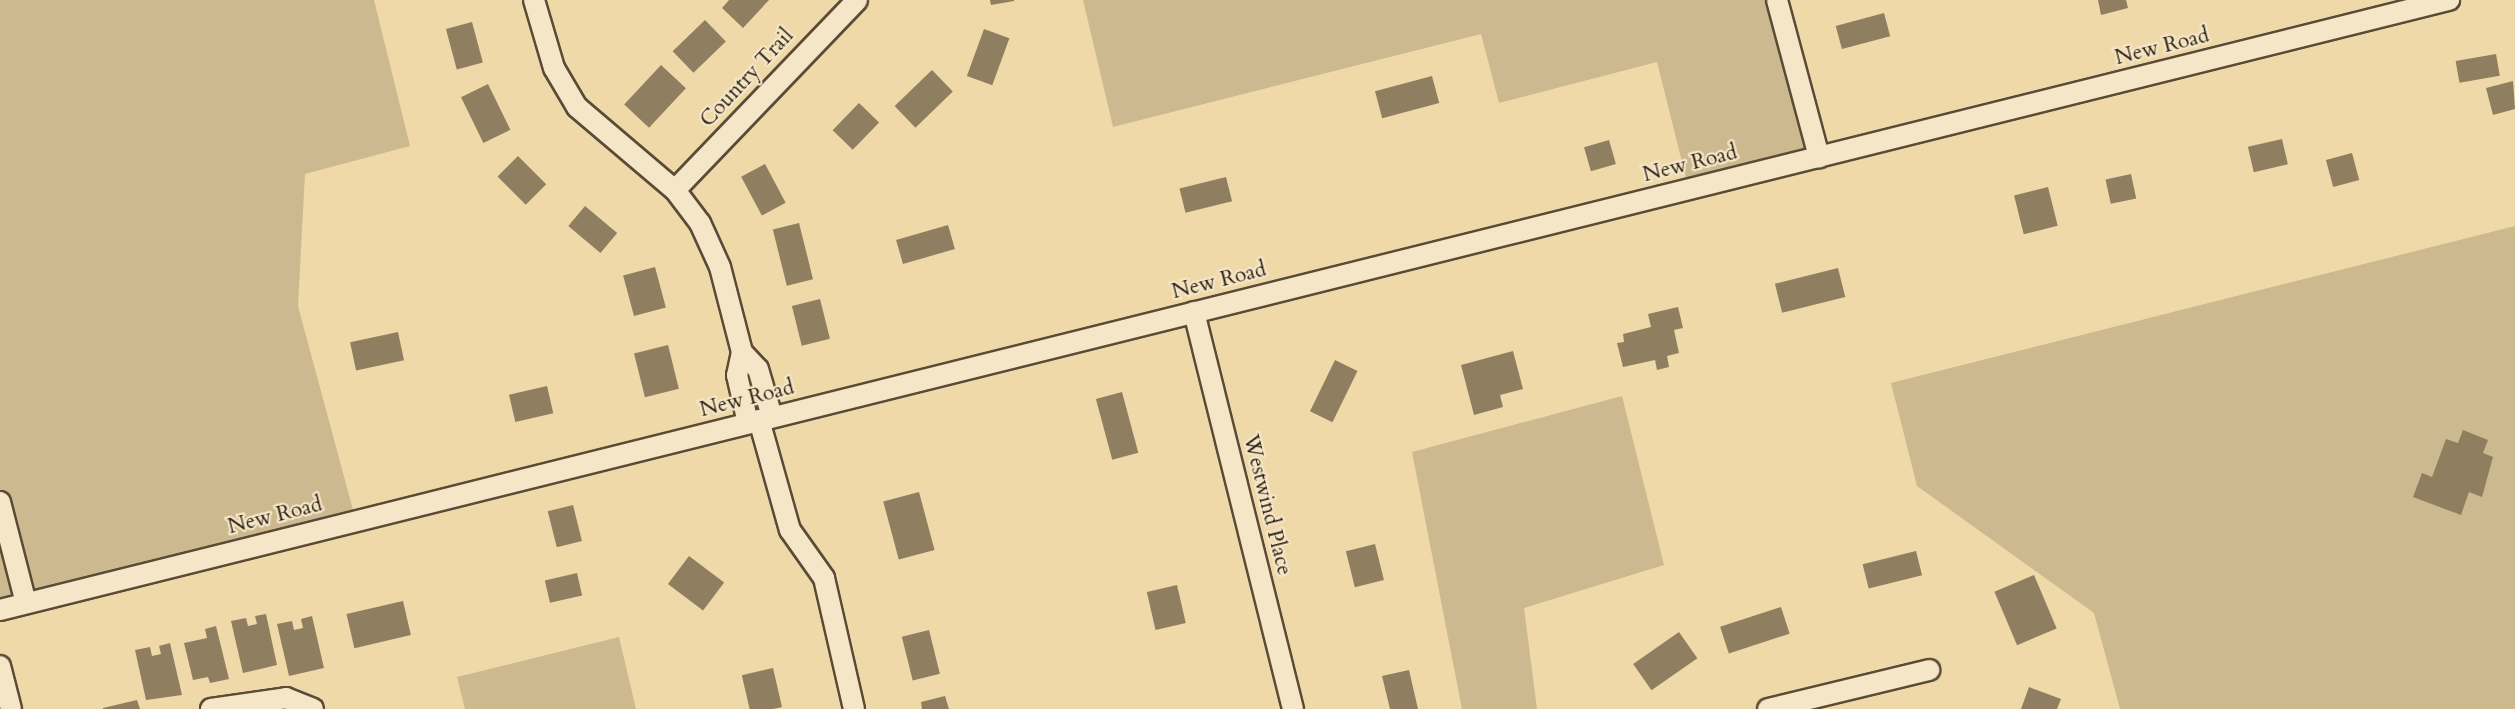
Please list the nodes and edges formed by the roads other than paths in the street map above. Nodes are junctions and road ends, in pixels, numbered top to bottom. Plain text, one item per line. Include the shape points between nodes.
1 (534, 0) edge
2 (857, 0) edge
3 (1777, 0) edge
4 (2449, 0) edge
5 (1819, 157) junction
6 (675, 190) junction
7 (1194, 312) junction
8 (760, 420) junction
9 (0, 502) edge
10 (26, 603) junction
11 (0, 610) edge
12 (0, 666) edge
13 (1929, 670) dead end
14 (11, 709) edge
15 (211, 709) edge
16 (313, 709) edge
17 (854, 709) edge
18 (1293, 709) edge
19 (1768, 709) edge

1 - 6 street via 554,68 577,106
2 - 6 street, Country Trail
3 - 5 street
4 - 5 street, New Road
5 - 7 street, New Road
6 - 8 street via 710,242 742,352 737,375
7 - 8 street, New Road
7 - 18 street, Westwind Place
8 - 10 street, New Road
8 - 17 street via 790,531 824,578
9 - 10 street
10 - 11 street, New Road
12 - 14 street
13 - 19 street
15 - 16 street via 285,698

